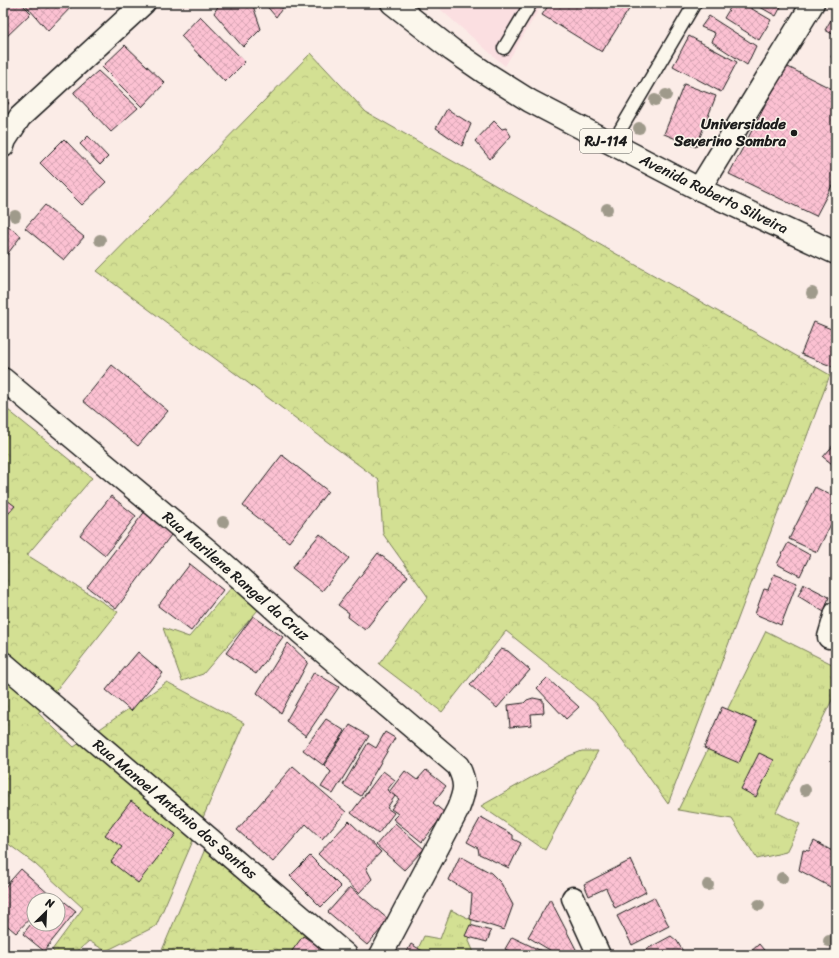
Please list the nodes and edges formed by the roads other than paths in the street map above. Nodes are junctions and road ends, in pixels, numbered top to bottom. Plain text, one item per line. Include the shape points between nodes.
1 (144, 3) edge
2 (392, 3) edge
3 (531, 3) edge
4 (695, 3) edge
5 (813, 3) edge
6 (504, 48) dead end
7 (612, 144) junction
8 (3, 146) edge
9 (699, 189) junction
10 (836, 253) edge
11 (3, 379) edge
12 (836, 613) edge
13 (829, 637) dead end
14 (3, 663) edge
15 (574, 898) dead end
16 (346, 955) edge
17 (381, 955) edge
18 (599, 955) edge

1 - 8 street via 20,117
2 - 7 street, Avenida Roberto Silveira / RJ-114 via 484,72 530,101
3 - 6 lane
4 - 7 lane
5 - 9 street
7 - 9 street, Avenida Roberto Silveira / RJ-114
9 - 10 street, Avenida Roberto Silveira / RJ-114
11 - 17 street, Rua Marilene Rangel da Cruz via 223,562 300,632 458,766 464,778 464,794 458,809
12 - 13 street
14 - 16 street, Rua Manoel Antônio dos Santos
15 - 18 street

